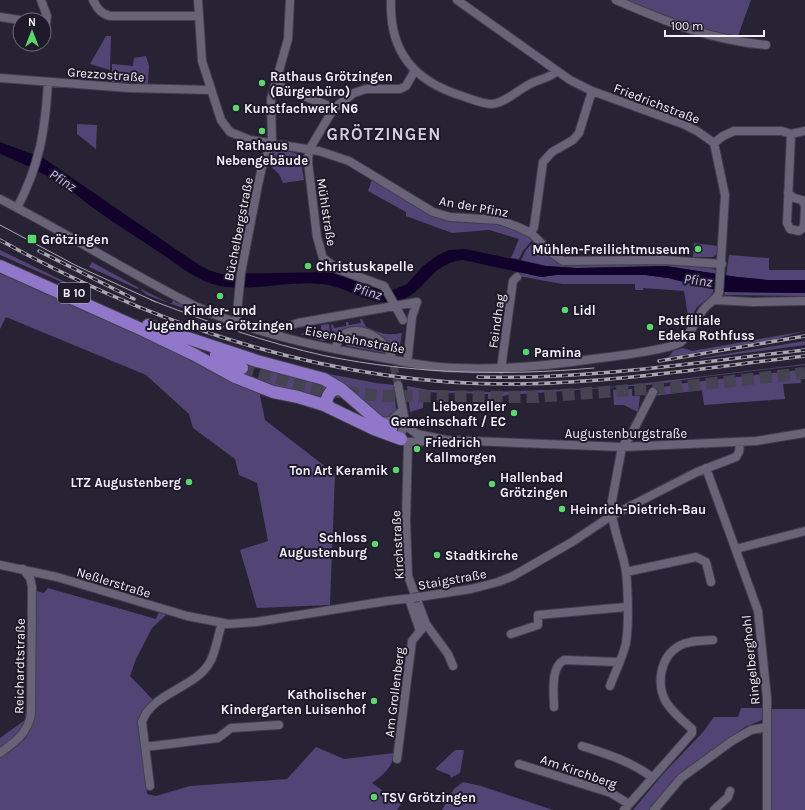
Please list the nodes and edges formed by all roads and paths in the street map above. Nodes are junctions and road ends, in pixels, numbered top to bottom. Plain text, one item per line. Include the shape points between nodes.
1 (41, 0) edge
2 (93, 0) edge
3 (198, 0) edge
4 (290, 0) edge
5 (391, 0) edge
6 (457, 0) edge
7 (616, 0) edge
8 (46, 12) edge
9 (198, 16) junction
10 (0, 17) edge
11 (12, 19) edge
12 (766, 45) dead end
13 (557, 71) junction
14 (414, 72) junction
15 (0, 78) edge
16 (48, 82) junction
17 (276, 85) junction
18 (210, 90) junction
19 (592, 91) junction
20 (334, 108) junction
21 (805, 131) edge
22 (791, 134) junction
23 (272, 143) junction
24 (714, 143) junction
25 (309, 150) junction
26 (788, 193) junction
27 (0, 199) edge
28 (805, 206) edge
29 (17, 208) junction
30 (805, 209) edge
31 (532, 233) junction
32 (0, 260) edge
33 (0, 266) edge
34 (722, 267) junction
35 (517, 277) dead end
36 (717, 296) junction
37 (805, 301) edge
38 (395, 304) junction
39 (412, 317) junction
40 (236, 322) junction
41 (146, 328) junction
42 (275, 334) junction
43 (336, 349) junction
44 (391, 354) tunnel mouth
45 (408, 356) dead end
46 (501, 369) junction
47 (398, 385) tunnel mouth
48 (341, 389) junction
49 (653, 392) dead end
50 (353, 399) junction
51 (401, 403) junction
52 (329, 407) junction
53 (399, 412) junction
54 (341, 413) junction
55 (379, 422) junction
56 (805, 433) edge
57 (407, 435) junction
58 (740, 442) junction
59 (622, 447) junction
60 (706, 468) junction
61 (611, 516) junction
62 (805, 531) edge
63 (736, 549) junction
64 (0, 565) edge
65 (23, 569) junction
66 (626, 572) junction
67 (711, 582) dead end
68 (414, 598) junction
69 (626, 607) junction
70 (222, 623) junction
71 (426, 624) junction
72 (420, 631) junction
73 (511, 634) dead end
74 (713, 640) dead end
75 (618, 662) junction
76 (453, 666) dead end
77 (610, 686) dead end
78 (554, 708) dead end
79 (279, 726) dead end
80 (767, 728) junction
81 (582, 746) dead end
82 (145, 747) junction
83 (0, 753) edge
84 (397, 759) dead end
85 (519, 764) dead end
86 (652, 777) junction
87 (150, 786) dead end
88 (730, 791) dead end
89 (626, 807) edge
90 (654, 810) edge
91 (714, 810) edge
92 (767, 810) edge

1 - 8 street
2 - 9 street via 105,15 110,16
3 - 9 street, An der Pfinz
4 - 17 street via 288,38
5 - 14 street via 391,26 400,50
6 - 13 street, Friedrichstraße
7 - 12 street via 662,20 725,40
9 - 18 street, An der Pfinz via 200,50
10 - 11 street
13 - 14 street via 492,104 456,94
13 - 19 street, Friedrichstraße
14 - 20 street via 406,86 400,90 366,90 354,93
15 - 16 street, Grezzostraße
16 - 18 street, Grezzostraße
16 - 29 street via 45,125 38,156
17 - 20 street
17 - 23 street via 271,99
18 - 23 street, An der Pfinz via 221,120 230,132 250,140
19 - 24 street, Friedrichstraße via 683,124
19 - 31 street via 579,133 573,140 552,152 543,162
20 - 25 street
21 - 22 street
22 - 24 street via 782,131 734,131
22 - 26 street
23 - 25 street, An der Pfinz
23 - 40 street, Büchelbergstraße via 262,166 241,274
24 - 34 street via 725,195
25 - 31 street, An der Pfinz via 349,161 433,212 500,220
25 - 38 street, Mühlstraße via 309,182 317,237 323,258 337,269 381,284 387,288
26 - 28 street via 802,200
26 - 30 street via 787,223 790,229 799,231 804,227
27 - 29 street, Eisenbahnstraße
29 - 40 street, Eisenbahnstraße via 188,302
31 - 34 street, An der Pfinz via 550,252 563,261 663,260
32 - 41 highway, B 10
33 - 41 highway, B 10
34 - 36 street
35 - 46 street, Feindhag via 514,280
36 - 37 street via 753,302
36 - 46 street, Eisenbahnstraße via 705,307 687,336 675,345 550,365
38 - 39 street, Mühlstraße via 402,319
38 - 39 street via 417,302
38 - 42 street via 298,323 281,328
39 - 45 street
40 - 42 street, Eisenbahnstraße
41 - 41 highway, B 10 via 242,368
41 - 48 highway via 310,374
41 - 52 highway via 235,378
42 - 43 street, Eisenbahnstraße
43 - 44 street via 340,336 356,331 378,339
43 - 46 street, Eisenbahnstraße via 436,367
47 - 51 street, Kirchstraße
48 - 50 highway
48 - 52 highway via 329,393 326,402
49 - 59 street
50 - 54 highway via 356,407 353,412
50 - 55 highway
51 - 53 street, Kirchstraße
51 - 57 street, Kirchstraße
52 - 54 highway
53 - 55 street via 391,421
53 - 57 street, Kirchstraße via 399,424
54 - 57 highway
55 - 57 highway
56 - 58 street, Augustenburgstraße
57 - 59 street, Augustenburgstraße via 446,440
57 - 71 street, Kirchstraße via 408,576
58 - 59 street, Augustenburgstraße
58 - 60 street, Staigstraße via 736,457
59 - 61 street
60 - 61 street, Staigstraße
60 - 63 street, Ringelberghohl
61 - 66 street
61 - 68 street, Staigstraße via 513,576 471,589
62 - 63 street
63 - 80 street, Ringelberghohl via 758,611 767,698
64 - 65 street, Neßlerstraße
65 - 70 street, Neßlerstraße via 187,616
65 - 83 street, Reichardtstraße via 30,578 32,587 32,714 23,734
66 - 67 street via 696,557 706,562
66 - 69 street
68 - 70 street, Staigstraße via 256,622
68 - 72 street
69 - 73 street via 538,615 538,625
69 - 75 street via 626,642
70 - 82 street via 210,662 193,679 154,705 144,716 142,722
71 - 72 street
71 - 76 street, Kirchstraße via 448,654
72 - 84 street, Am Grollenberg via 412,641
74 - 86 street, Am Kirchberg via 689,642 666,658 660,676 662,693 671,710 692,729 692,733
75 - 77 street
75 - 78 street via 564,660 559,663 556,669
79 - 82 street via 231,728 218,738
80 - 90 street via 751,730 741,735 681,778
80 - 92 street, Ringelberghohl
81 - 86 street, Am Kirchberg via 620,758
82 - 87 street
85 - 89 street, Am Kirchberg via 611,793
86 - 89 street, Am Kirchberg
88 - 91 street via 728,798

